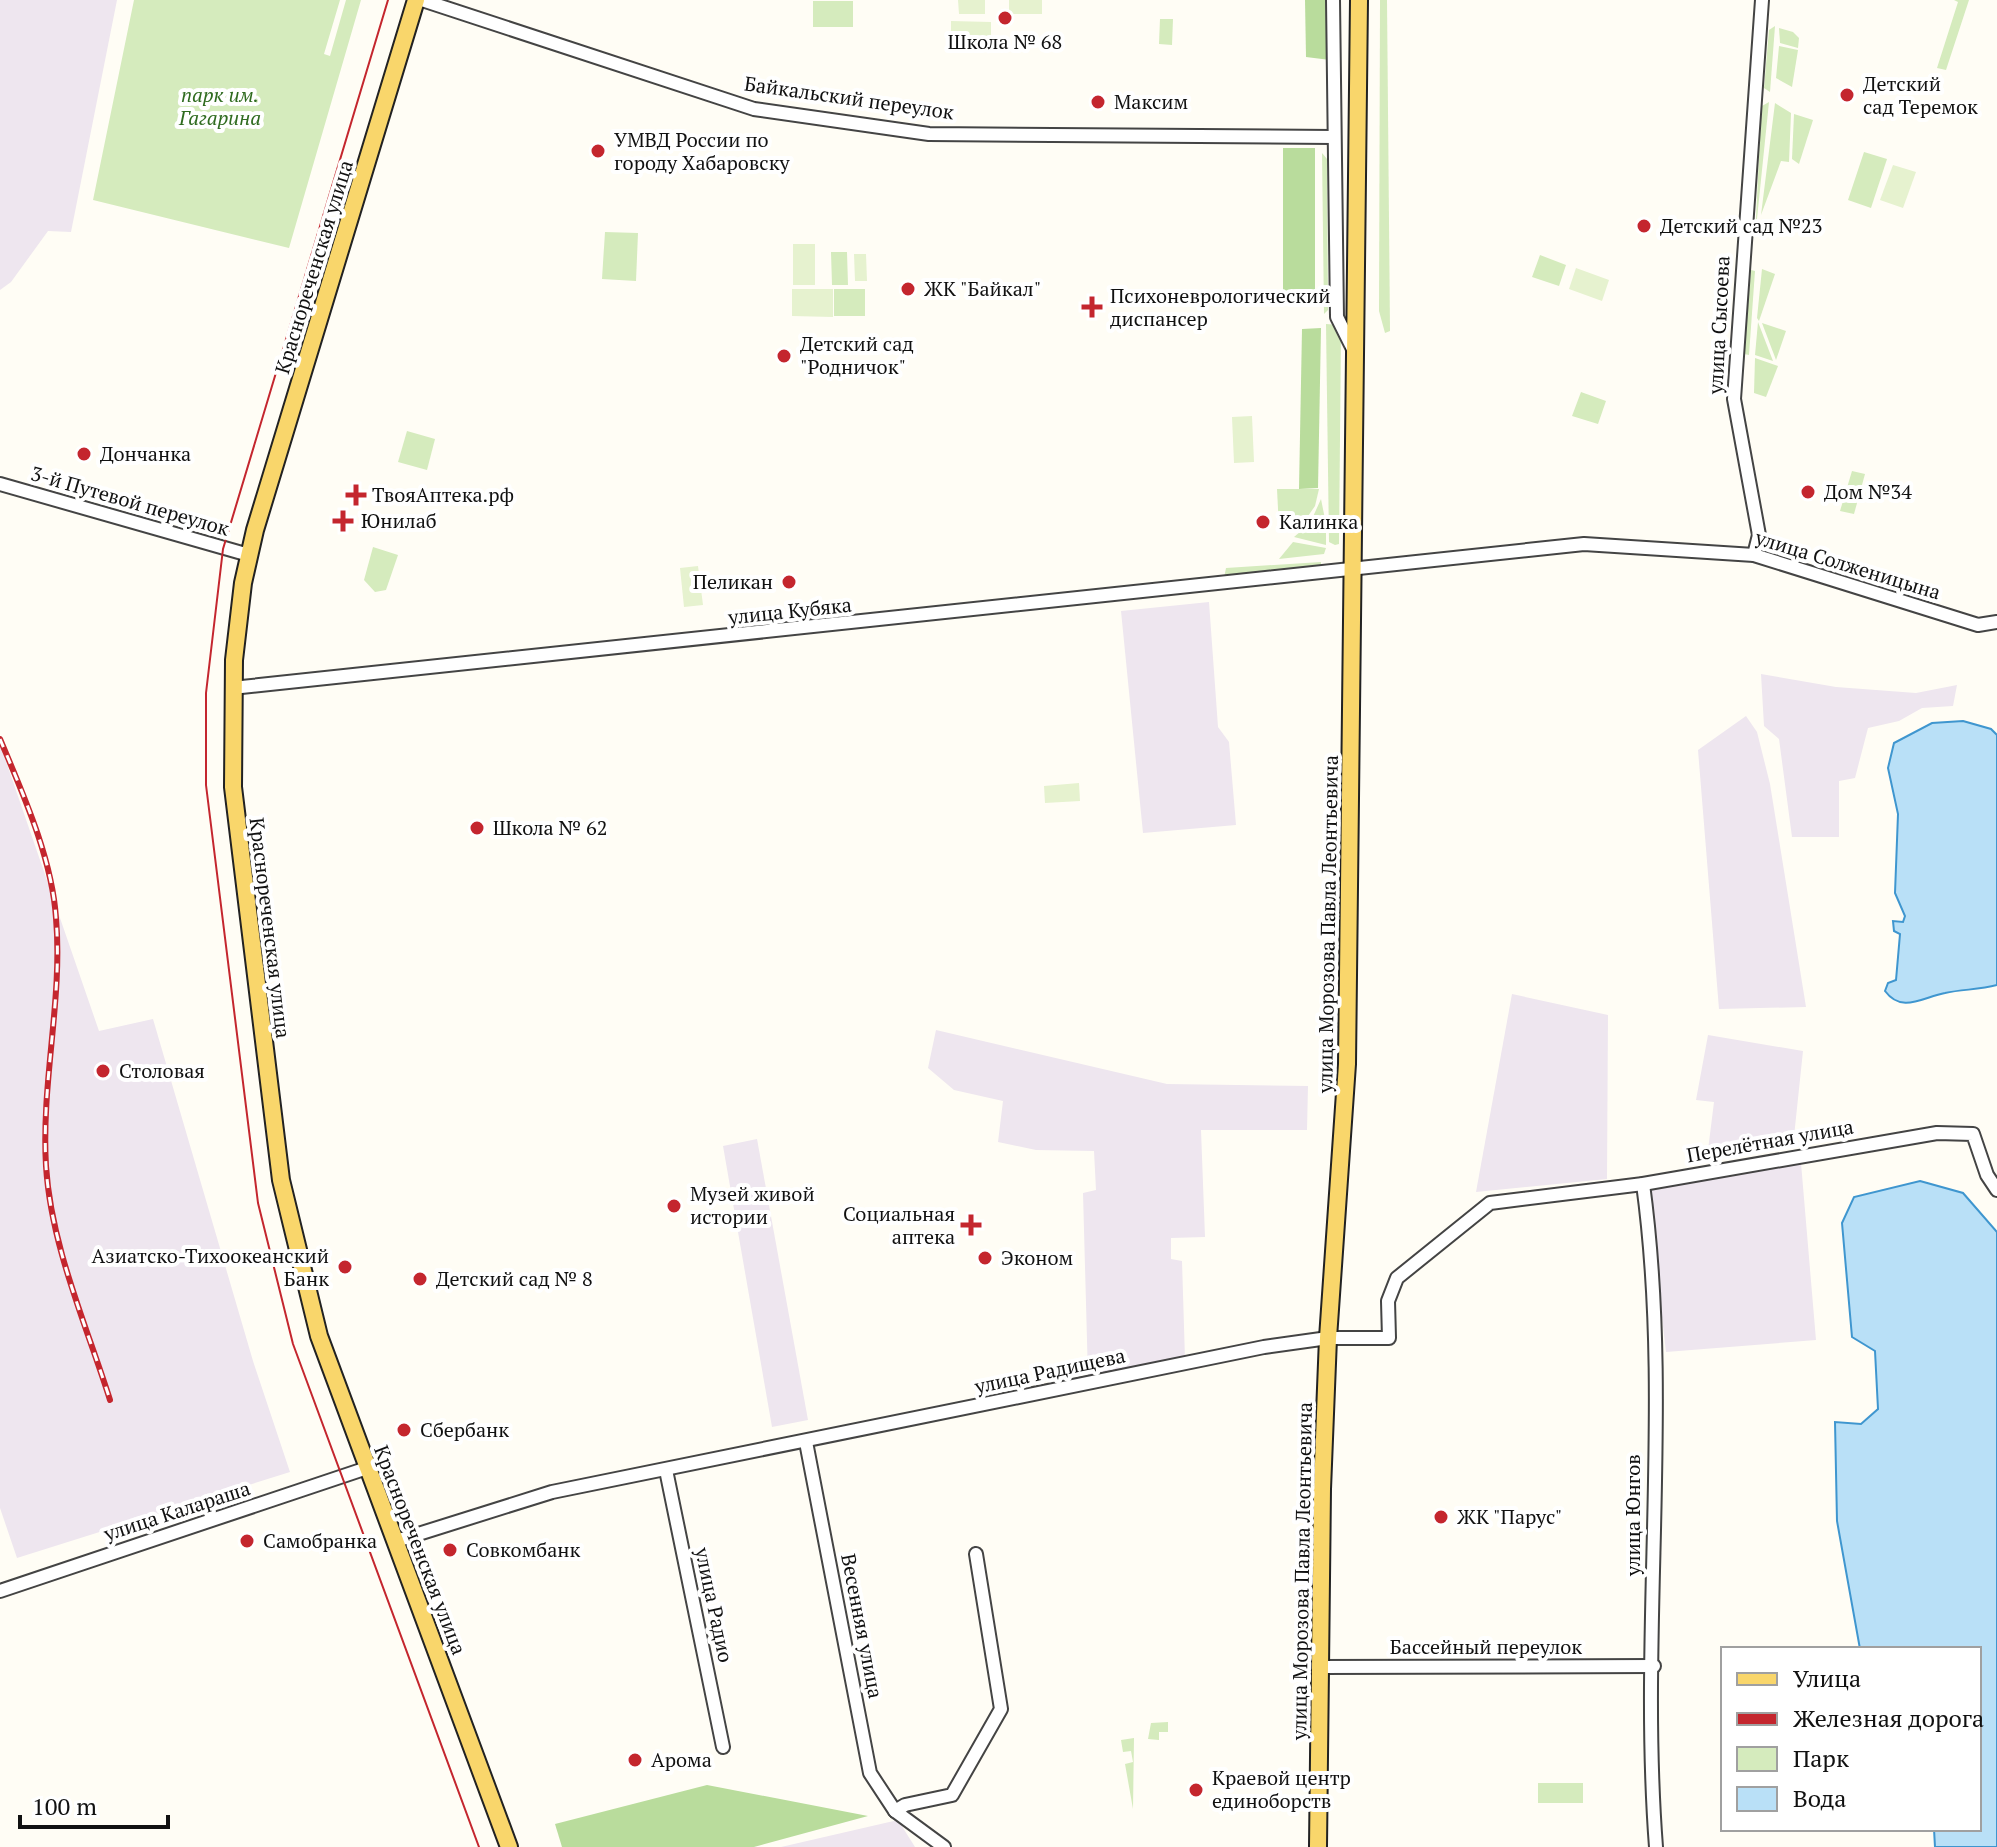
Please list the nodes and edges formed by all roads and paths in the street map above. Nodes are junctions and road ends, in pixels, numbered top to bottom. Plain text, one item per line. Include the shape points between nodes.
1 (419, 0) edge
2 (1333, 0) edge
3 (1359, 0) edge
4 (1762, 0) edge
5 (1334, 137) junction
6 (1356, 355) junction
7 (0, 484) edge
8 (249, 555) junction
9 (1754, 555) junction
10 (1352, 568) junction
11 (1997, 622) edge
12 (232, 688) junction
13 (1643, 1184) junction
14 (1997, 1190) edge
15 (1328, 1338) junction
16 (806, 1442) junction
17 (367, 1468) junction
18 (666, 1470) junction
19 (396, 1541) junction
20 (976, 1554) dead end
21 (0, 1591) edge
22 (1654, 1666) junction
23 (1319, 1667) junction
24 (723, 1747) dead end
25 (895, 1811) junction
26 (509, 1847) edge
27 (944, 1847) edge
28 (1318, 1847) edge
29 (1656, 1847) edge

1 - 5 street, Байкальский переулок via 754,109 929,134
1 - 8 main road, Краснореченская улица
2 - 5 street
3 - 6 main road, улица Морозова Павла Леонтьевича
4 - 9 street, улица Сысоева via 1734,399 1759,535
5 - 6 street via 1337,317
6 - 10 main road, улица Морозова Павла Леонтьевича
7 - 8 street, 3-й Путевой переулок
8 - 12 main road, Краснореченская улица
9 - 10 street, улица Солженицына via 1584,544
9 - 11 street, улица Солженицына via 1978,625
10 - 12 street, улица Кубяка
10 - 15 main road, улица Морозова Павла Леонтьевича via 1347,1064
12 - 17 main road, Краснореченская улица via 233,787 281,1180 319,1336
13 - 14 street, Перелётная улица via 1903,1137 1973,1134
13 - 15 street, улица Радищева via 1490,1203 1397,1278 1390,1292 1389,1338
13 - 22 street, улица Юнгов via 1653,1291
15 - 16 street, улица Радищева
15 - 23 main road, улица Морозова Павла Леонтьевича
16 - 18 street, улица Радищева
16 - 25 street, Весенняя улица via 870,1773
17 - 19 main road, Краснореченская улица
17 - 21 street, улица Калараша
18 - 19 street, улица Радищева via 552,1492
18 - 24 street, улица Радио
19 - 26 main road, Краснореченская улица
20 - 25 street via 1001,1709 952,1795
22 - 23 street, Бассейный переулок
22 - 29 street, улица Юнгов
23 - 28 main road, улица Морозова Павла Леонтьевича
25 - 27 street

